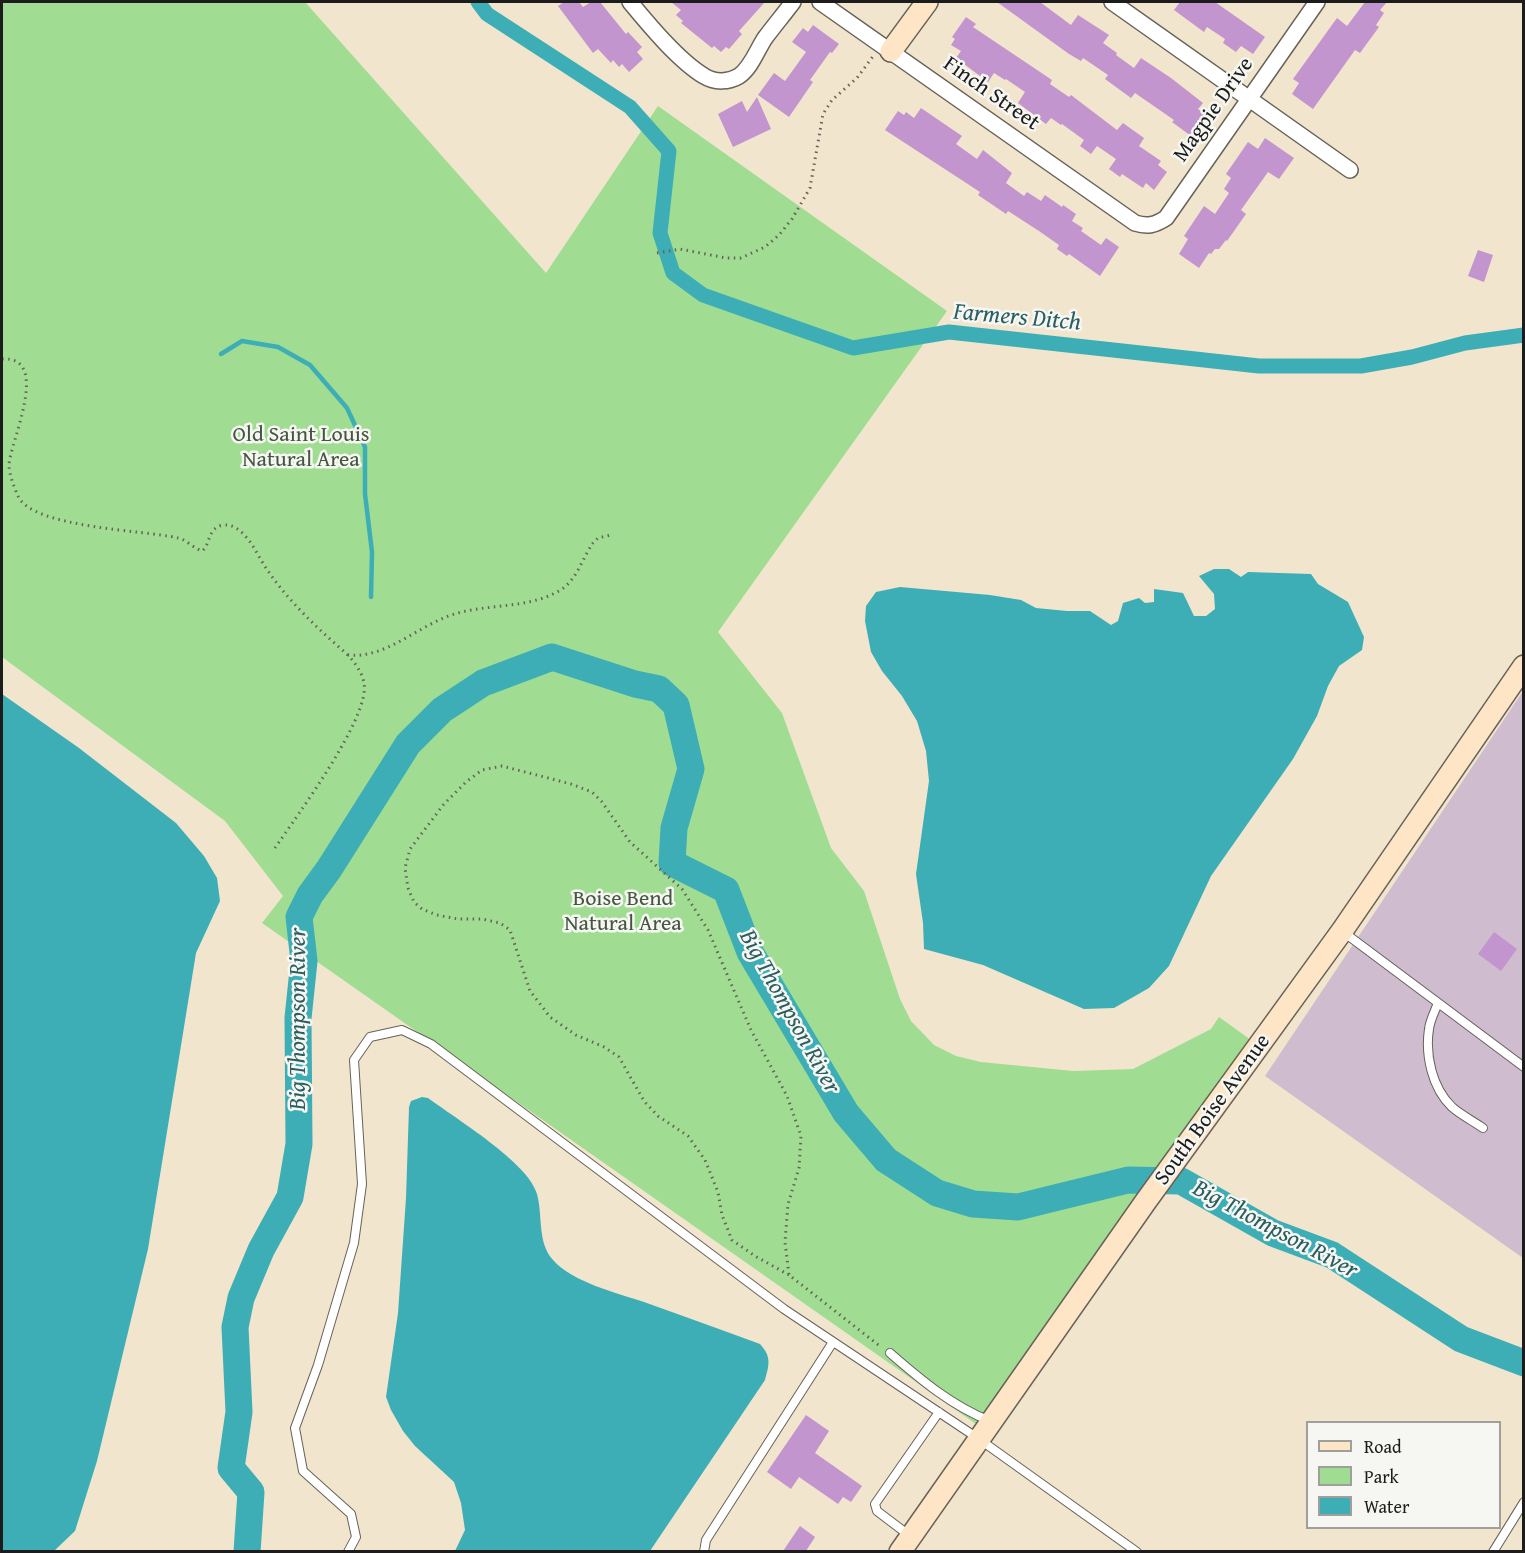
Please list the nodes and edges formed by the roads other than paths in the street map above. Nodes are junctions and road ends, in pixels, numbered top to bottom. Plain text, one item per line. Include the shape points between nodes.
1 (630, 2) edge
2 (793, 2) edge
3 (820, 2) edge
4 (927, 2) edge
5 (1112, 2) edge
6 (1317, 2) edge
7 (886, 48) junction
8 (1249, 99) junction
9 (1350, 170) dead end
10 (1136, 223) joint
11 (1524, 666) edge
12 (1342, 931) junction
13 (1438, 1003) junction
14 (1524, 1067) edge
15 (1483, 1128) dead end
16 (833, 1342) junction
17 (890, 1353) road end
18 (939, 1412) junction
19 (992, 1422) junction
20 (979, 1439) junction
21 (1524, 1502) edge
22 (906, 1544) edge
23 (348, 1551) edge
24 (704, 1551) edge
25 (1137, 1551) edge
26 (1492, 1551) edge

1 - 2 street via 705,77 722,81 747,68
3 - 7 street, Finch Street
4 - 7 main road
5 - 8 street
6 - 8 street, Magpie Drive
7 - 10 street, Finch Street
8 - 9 street
8 - 10 street, Magpie Drive via 1166,218 1149,226
11 - 12 main road, South Boise Avenue
12 - 13 lane
12 - 19 main road, South Boise Avenue
13 - 14 lane
13 - 15 lane via 1429,1026 1428,1046 1438,1090 1453,1107
16 - 18 lane
16 - 23 lane via 431,1044 402,1030 370,1037 354,1060 362,1184 354,1243 295,1428 303,1471 351,1514 356,1537
16 - 24 lane via 706,1540
17 - 19 lane via 966,1412
18 - 20 lane
18 - 22 lane via 875,1504
19 - 20 main road, South Boise Avenue
20 - 22 main road, South Boise Avenue
20 - 25 lane
21 - 26 lane

